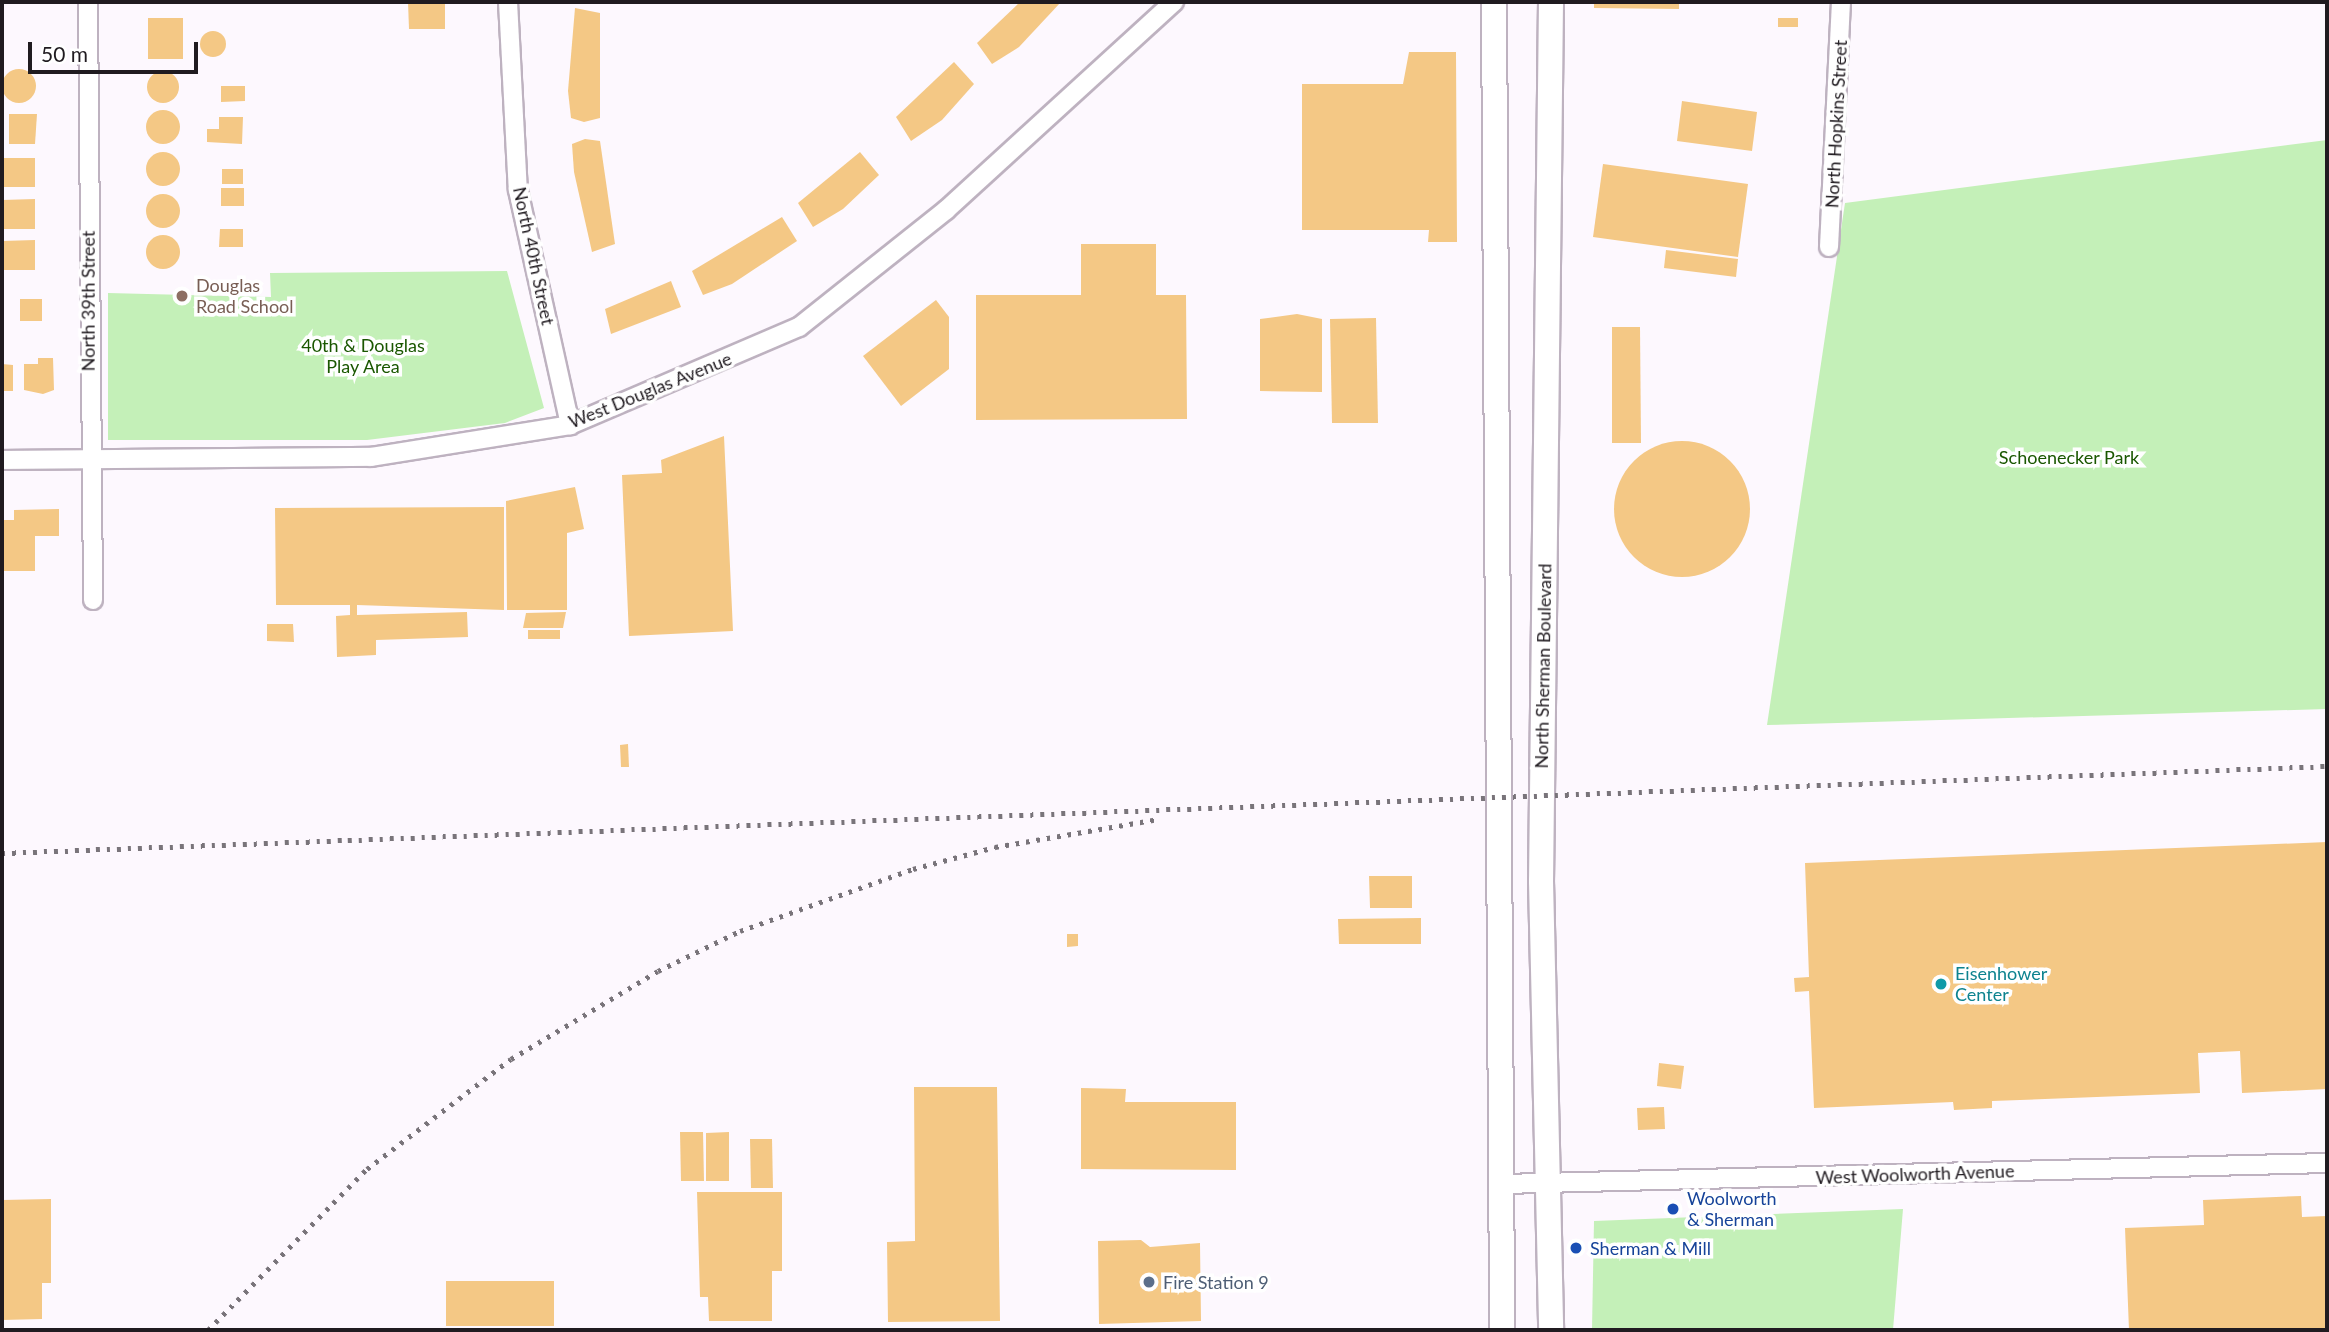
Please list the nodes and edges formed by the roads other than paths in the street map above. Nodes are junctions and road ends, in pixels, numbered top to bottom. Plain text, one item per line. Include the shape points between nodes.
1 (88, 2) edge
2 (508, 2) edge
3 (1494, 2) edge
4 (1550, 2) edge
5 (1841, 2) edge
6 (1166, 4) edge
7 (1829, 247) dead end
8 (570, 425) junction
9 (2, 460) edge
10 (89, 460) junction
11 (93, 600) dead end
12 (2327, 1163) edge
13 (1503, 1184) junction
14 (1552, 1184) junction
15 (1553, 1327) edge
16 (1502, 1330) edge

1 - 10 street, North 39th Street
2 - 8 street, North 40th Street via 519,190
3 - 13 main road
4 - 14 main road, North Sherman Boulevard via 1541,881
5 - 7 street, North Hopkins Street
6 - 8 street, West Douglas Avenue via 946,210 799,327
8 - 10 street, West Douglas Avenue via 371,457
9 - 10 street, West Douglas Avenue
10 - 11 street, North 39th Street
12 - 14 street, West Woolworth Avenue
13 - 14 street, West Woolworth Avenue
13 - 16 main road
14 - 15 main road, North Sherman Boulevard

